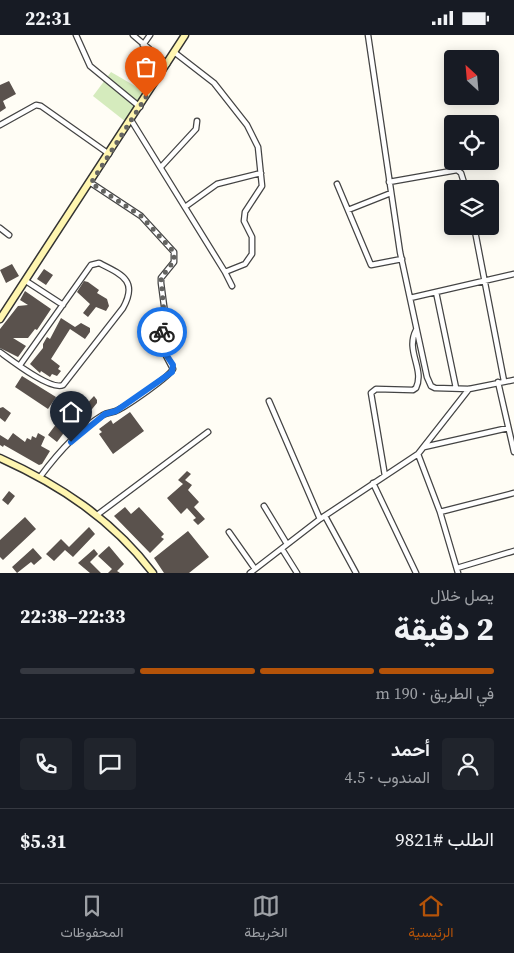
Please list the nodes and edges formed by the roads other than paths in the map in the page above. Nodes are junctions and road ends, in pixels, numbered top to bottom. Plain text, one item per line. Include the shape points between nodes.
1 (76, 35) edge
2 (133, 35) edge
3 (150, 35) edge
4 (185, 35) edge
5 (368, 35) edge
6 (143, 45) junction
7 (174, 53) junction
8 (167, 64) junction
9 (140, 107) junction
10 (130, 120) junction
11 (197, 121) dead end
12 (0, 125) edge
13 (109, 155) junction
14 (160, 167) junction
15 (261, 173) junction
16 (464, 180) edge
17 (389, 182) junction
18 (91, 183) junction
19 (337, 184) dead end
20 (391, 193) junction
21 (186, 207) junction
22 (348, 210) junction
23 (0, 228) edge
24 (8, 235) dead end
25 (476, 235) edge
26 (402, 259) junction
27 (226, 272) junction
28 (514, 274) edge
29 (26, 281) junction
30 (485, 281) junction
31 (232, 287) dead end
32 (436, 292) junction
33 (410, 298) junction
34 (64, 305) junction
35 (0, 319) edge
36 (416, 329) junction
37 (0, 351) edge
38 (20, 365) junction
39 (514, 380) edge
40 (501, 382) junction
41 (456, 389) junction
42 (469, 389) junction
43 (269, 401) dead end
44 (508, 428) junction
45 (208, 431) dead end
46 (424, 447) junction
47 (514, 452) edge
48 (418, 454) junction
49 (0, 458) edge
50 (385, 476) junction
51 (40, 477) junction
52 (373, 483) junction
53 (514, 493) edge
54 (264, 506) dead end
55 (440, 512) junction
56 (98, 515) junction
57 (322, 518) junction
58 (229, 531) dead end
59 (287, 544) junction
60 (282, 549) junction
61 (514, 551) edge
62 (255, 569) junction
63 (457, 571) edge
64 (153, 573) edge
65 (250, 573) edge
66 (297, 573) edge
67 (356, 573) edge
68 (416, 573) edge

1 - 9 street via 90,66
2 - 6 street
3 - 6 street
4 - 7 street
5 - 17 street
6 - 8 street
7 - 8 street
7 - 15 street via 214,83 248,125 258,147
8 - 9 street
9 - 10 street
10 - 13 street
10 - 14 street
11 - 14 street via 196,129
12 - 13 street via 36,105 41,106
13 - 18 street
14 - 21 street
15 - 21 street via 217,184
15 - 27 street via 262,186 244,211 244,221 252,237 252,254 245,264
16 - 17 street via 457,170
17 - 20 street
18 - 29 street
18 - 51 street via 141,216 174,252 174,261 160,283 164,313 163,350 173,369 136,399 95,421 59,452
19 - 22 street
20 - 22 street
20 - 26 street
21 - 27 street
22 - 26 street via 370,265
23 - 24 street
25 - 30 street
26 - 33 street
27 - 31 street
28 - 30 street
29 - 34 street
29 - 35 street
30 - 32 street
30 - 40 street
32 - 33 street
32 - 41 street
33 - 36 street
34 - 38 street
34 - 38 street via 91,265 99,263 127,280 130,288 130,296 123,308 64,385 54,387
36 - 41 street via 426,377 431,386
36 - 50 street via 411,341 418,376 416,387 413,390 376,389 371,393
37 - 38 street
39 - 40 street
40 - 42 street
40 - 44 street
41 - 42 street
42 - 46 street
43 - 57 street
44 - 46 street
44 - 47 street
45 - 56 street
46 - 48 street
48 - 50 street
48 - 55 street
49 - 51 street
50 - 52 street
51 - 56 street
52 - 57 street
52 - 68 street
53 - 55 street
54 - 59 street
55 - 63 street
56 - 64 street via 129,543
57 - 59 street
57 - 67 street
58 - 62 street
59 - 60 street
60 - 62 street
60 - 66 street
61 - 63 street
62 - 65 street

